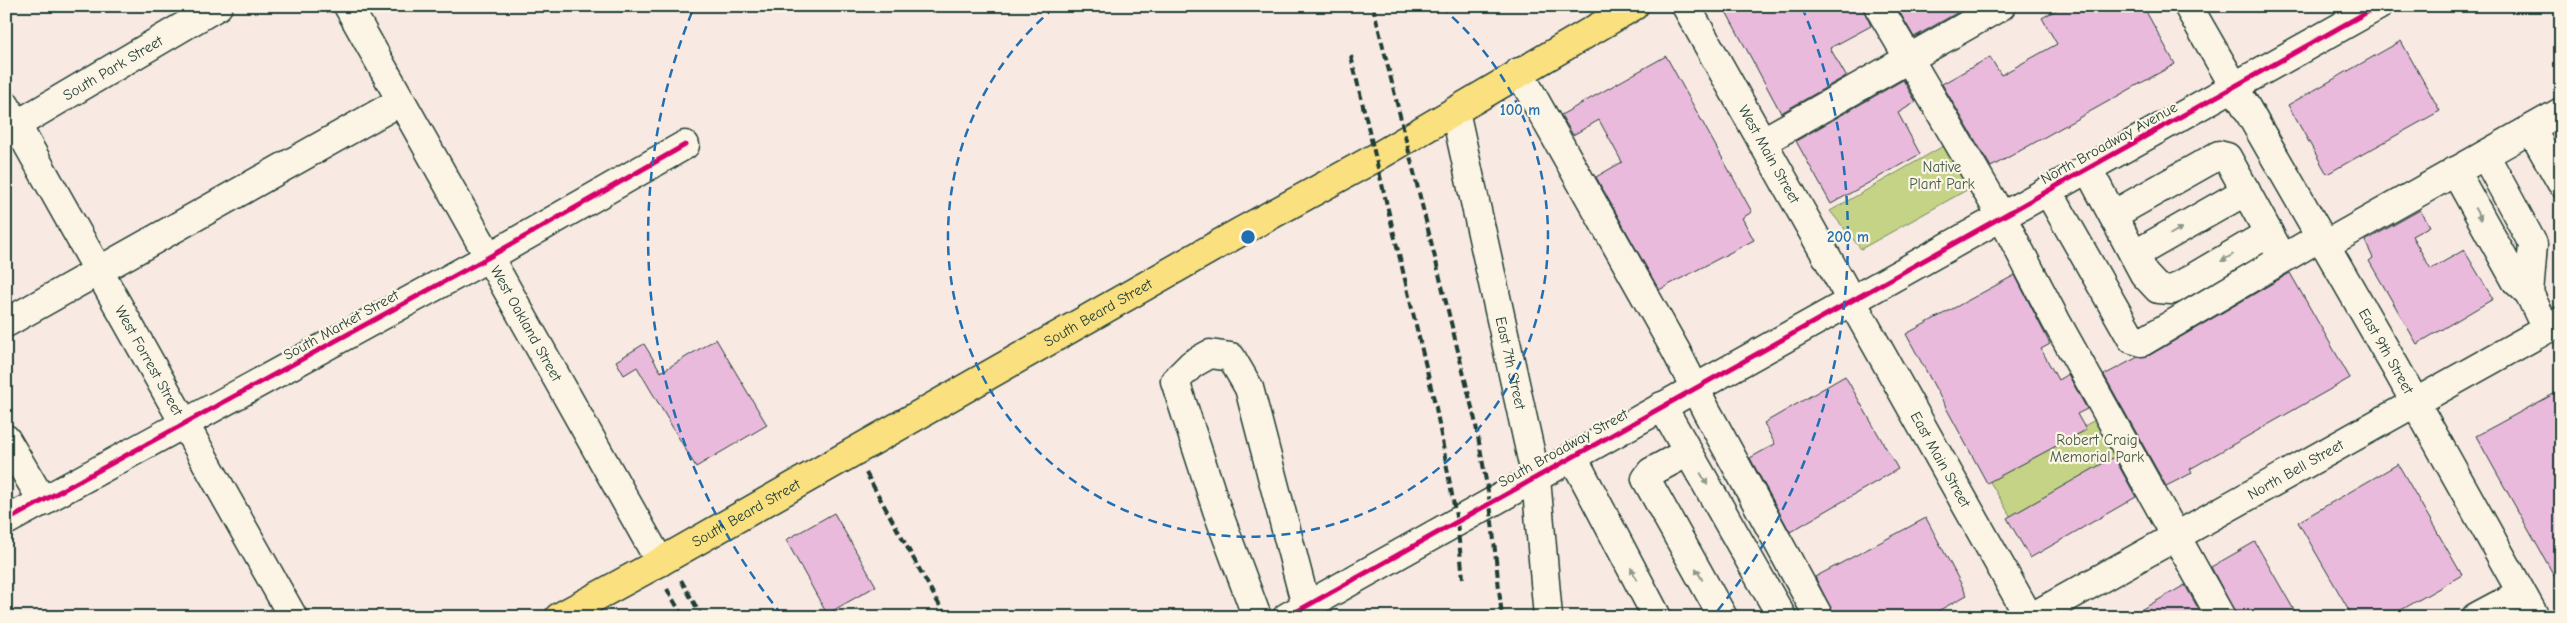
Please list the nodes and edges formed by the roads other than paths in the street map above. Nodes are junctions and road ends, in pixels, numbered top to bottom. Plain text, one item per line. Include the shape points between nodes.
1 (218, 6) edge
2 (348, 6) edge
3 (1634, 6) edge
4 (1686, 6) edge
5 (1878, 6) edge
6 (2001, 6) edge
7 (2188, 6) edge
8 (2378, 6) edge
9 (1908, 59) junction
10 (1519, 72) junction
11 (2234, 87) junction
12 (401, 100) junction
13 (1455, 110) junction
14 (2561, 112) edge
15 (10, 121) edge
16 (2531, 128) junction
17 (1762, 142) junction
18 (684, 145) dead end
19 (2484, 155) junction
20 (2088, 169) junction
21 (2454, 171) junction
22 (2561, 182) edge
23 (2048, 191) junction
24 (2246, 191) junction
25 (2113, 215) junction
26 (2002, 217) junction
27 (2269, 233) junction
28 (2322, 241) junction
29 (2134, 255) junction
30 (489, 257) junction
31 (2283, 258) junction
32 (99, 271) junction
33 (2172, 290) junction
34 (2529, 293) junction
35 (1852, 302) junction
36 (6, 323) edge
37 (2174, 324) junction
38 (2553, 325) edge
39 (1696, 390) junction
40 (2414, 402) junction
41 (1662, 406) junction
42 (185, 424) junction
43 (6, 439) edge
44 (1688, 452) junction
45 (1573, 457) junction
46 (1536, 478) junction
47 (43, 502) junction
48 (9, 513) edge
49 (2177, 535) junction
50 (660, 562) junction
51 (2521, 593) junction
52 (1296, 611) edge
53 (2480, 616) edge
54 (293, 617) edge
55 (559, 617) edge
56 (1257, 617) edge
57 (1548, 617) edge
58 (1657, 617) edge
59 (1723, 617) edge
60 (1782, 617) edge
61 (1819, 617) edge
62 (2030, 617) edge
63 (2221, 617) edge
64 (2534, 617) edge

1 - 15 street, South Park Street
2 - 12 street, West Oakland Street
3 - 10 main road, South Beard Street
4 - 17 street, West Main Street
5 - 9 street
6 - 9 street
7 - 11 street, East 9th Street
8 - 11 street, North Broadway Avenue
9 - 17 street
9 - 26 street
10 - 13 main road, South Beard Street
10 - 39 street
11 - 20 street, North Broadway Avenue
11 - 28 street, East 9th Street
12 - 30 street, West Oakland Street
12 - 32 street
13 - 46 street, East 7th Street
13 - 50 main road, South Beard Street
14 - 16 street
15 - 32 street, West Forrest Street
16 - 19 street
16 - 22 street
17 - 35 street, West Main Street
18 - 30 street, South Market Street
19 - 21 street
19 - 34 street via 2533,244
20 - 23 street, North Broadway Avenue
20 - 25 street
21 - 28 street
21 -> 34 street via 2516,281
23 - 26 street, North Broadway Avenue
23 - 37 street via 2132,339 2142,342
24 - 25 street via 2227,157 2218,155
24 - 27 street
29 -> 24 street
25 - 29 street
26 - 35 street, North Broadway Avenue
26 - 49 street via 2056,321
27 - 31 street
27 -> 33 street
28 - 31 street
28 - 40 street, East 9th Street
29 - 33 street via 2144,274 2158,289
30 - 42 street, South Market Street
30 - 50 street, West Oakland Street
31 - 37 street
32 - 36 street
32 - 42 street, West Forrest Street
33 - 37 street via 2170,310
34 - 38 street
35 - 39 street, South Broadway Street
35 - 62 street, East Main Street
38 - 40 street, North Bell Street
39 - 41 street, South Broadway Street
39 - 61 street
40 - 49 street, North Bell Street
40 - 51 street, East 9th Street
41 - 44 street
41 - 45 street, South Broadway Street
42 - 47 street, South Market Street
42 - 54 street, West Forrest Street
43 - 47 street
59 -> 44 street via 1646,479 1651,472
44 -> 60 street
45 - 46 street, South Broadway Street
58 -> 45 street
46 - 52 street, South Broadway Street
46 - 57 street, East 7th Street
47 - 48 street, South Market Street
49 - 62 street, North Bell Street
49 - 63 street
50 - 55 main road, South Beard Street
51 - 53 street
51 - 64 street, East 9th Street
52 - 56 street via 1249,388 1231,356 1210,354 1192,364 1175,381 1217,510

